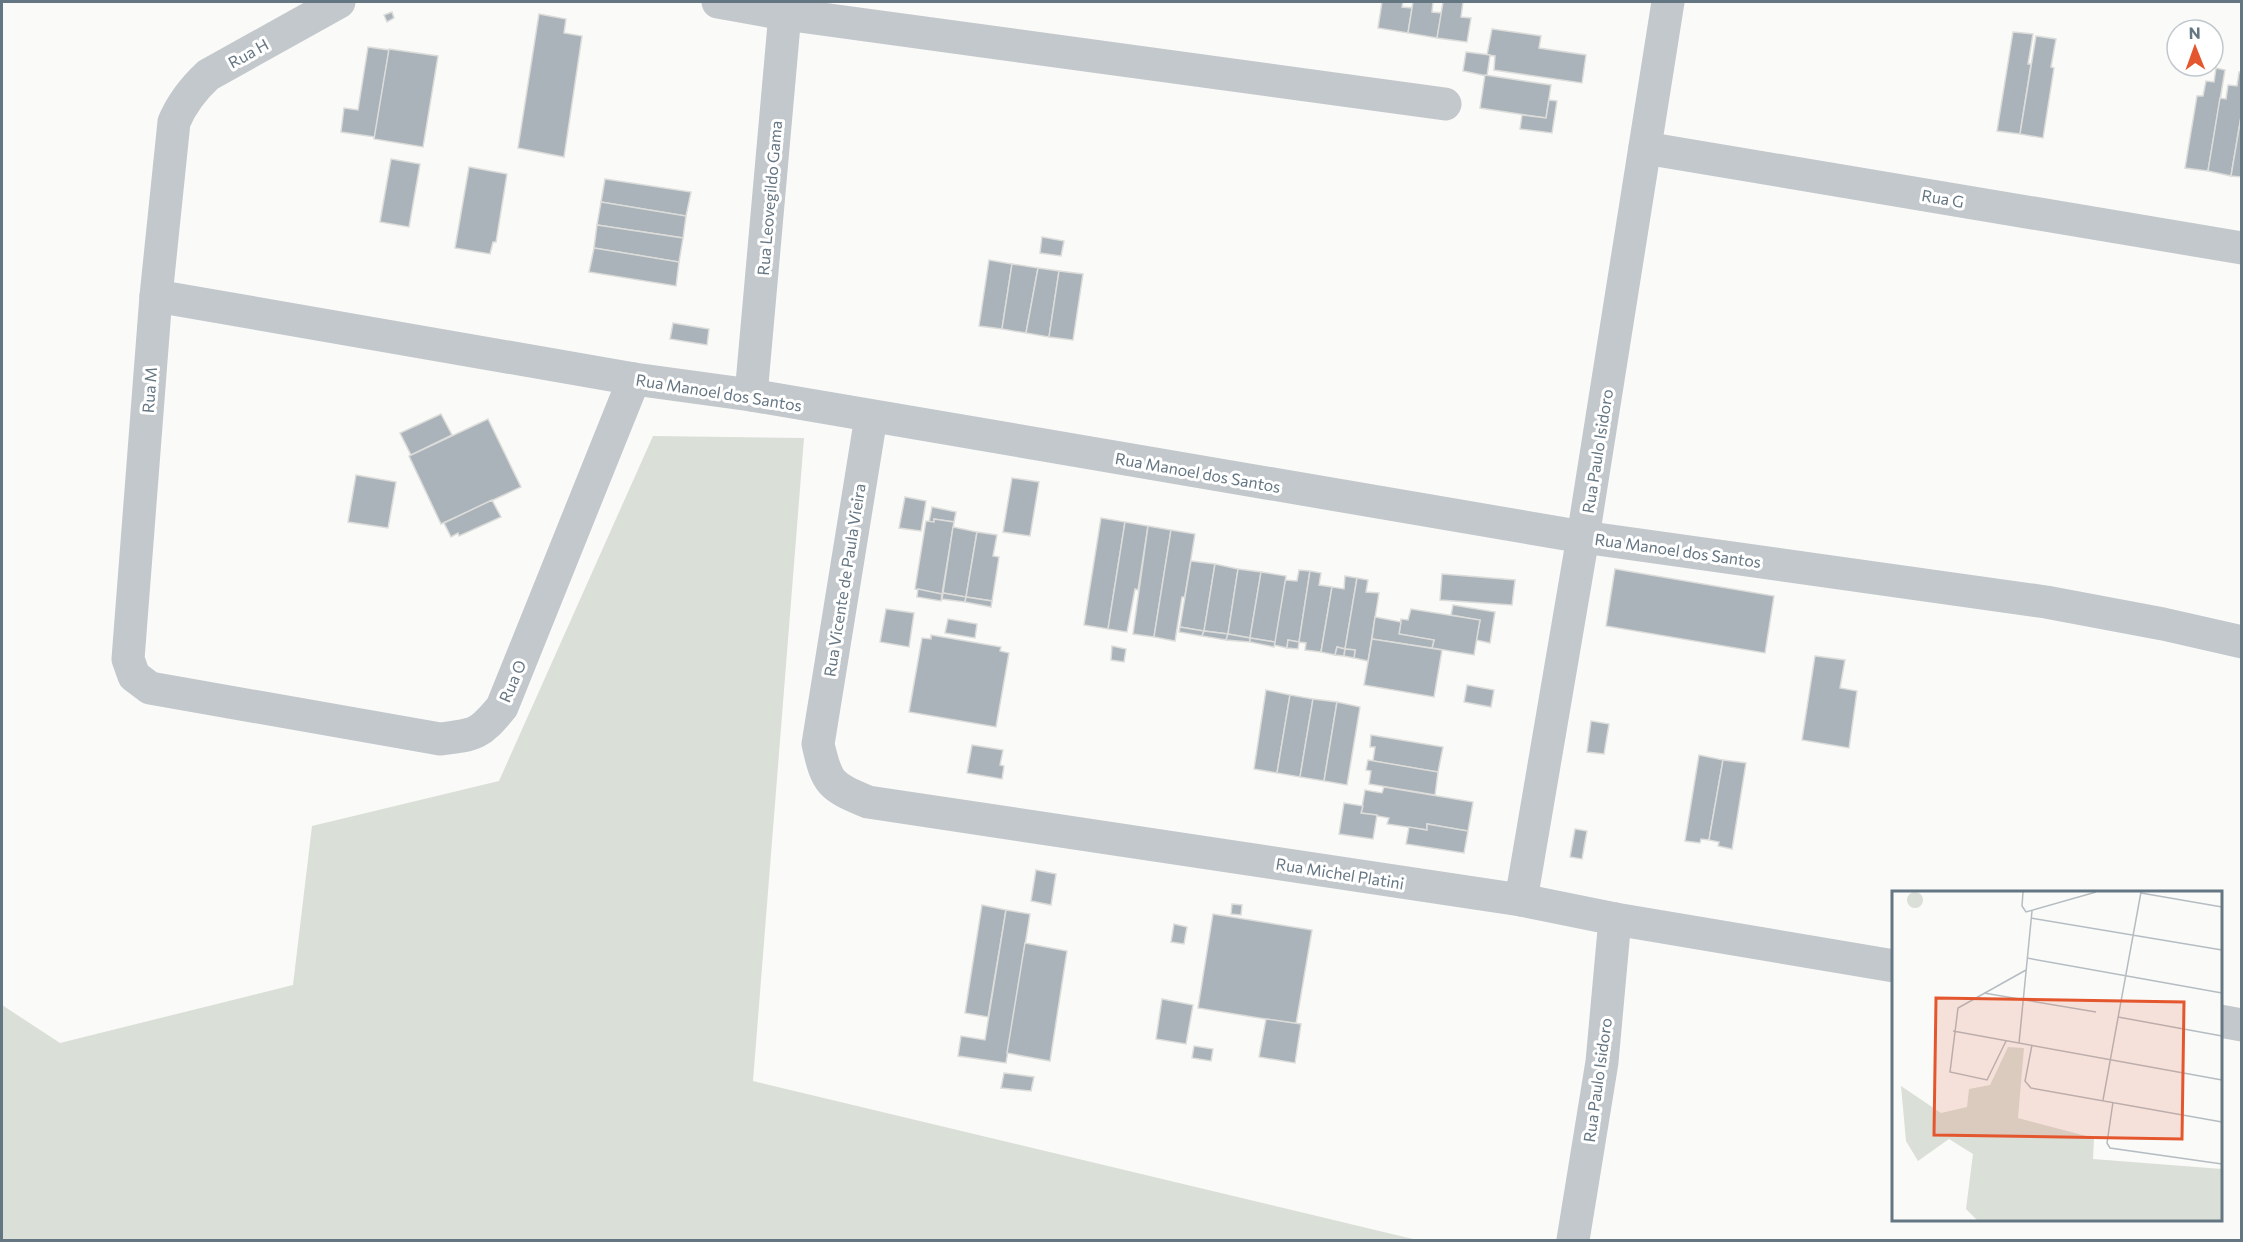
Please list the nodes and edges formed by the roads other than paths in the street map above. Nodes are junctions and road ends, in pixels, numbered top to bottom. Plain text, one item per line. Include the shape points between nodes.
1 (339, 2) edge
2 (718, 2) edge
3 (1668, 2) edge
4 (786, 8) edge
5 (1444, 104) dead end
6 (174, 122) joint
7 (1645, 148) junction
8 (2241, 248) edge
9 (156, 296) junction
10 (634, 379) junction
11 (751, 395) junction
12 (871, 417) junction
13 (1583, 537) junction
14 (2241, 642) edge
15 (128, 659) joint
16 (818, 744) joint
17 (1521, 900) junction
18 (1615, 919) junction
19 (1892, 966) edge
20 (2222, 1021) edge
21 (2241, 1024) edge
22 (1573, 1240) edge

1 - 6 street, Rua H via 208,75 180,107
2 - 4 street
3 - 7 street, Rua Paulo Isidoro
4 - 5 street
4 - 11 street, Rua Leovegildo Gama
6 - 9 street, Rua M
7 - 8 street, Rua G
7 - 13 street, Rua Paulo Isidoro
9 - 10 street, Rua Manoel dos Santos
9 - 15 street, Rua M
10 - 11 street, Rua Manoel dos Santos
10 - 15 street, Rua O via 502,707 487,725 469,736 440,739 150,688 134,676
11 - 12 street, Rua Manoel dos Santos
12 - 13 street, Rua Manoel dos Santos
12 - 16 street, Rua Vicente de Paula Vieira
13 - 14 street, Rua Manoel dos Santos via 2046,602
13 - 17 street, Rua Paulo Isidoro
16 - 17 street, Rua Michel Platini via 824,771 838,790 868,802
17 - 18 street, Rua Michel Platini
18 - 19 street, Rua Michel Platini
18 - 22 street, Rua Paulo Isidoro via 1602,1062
20 - 21 street

